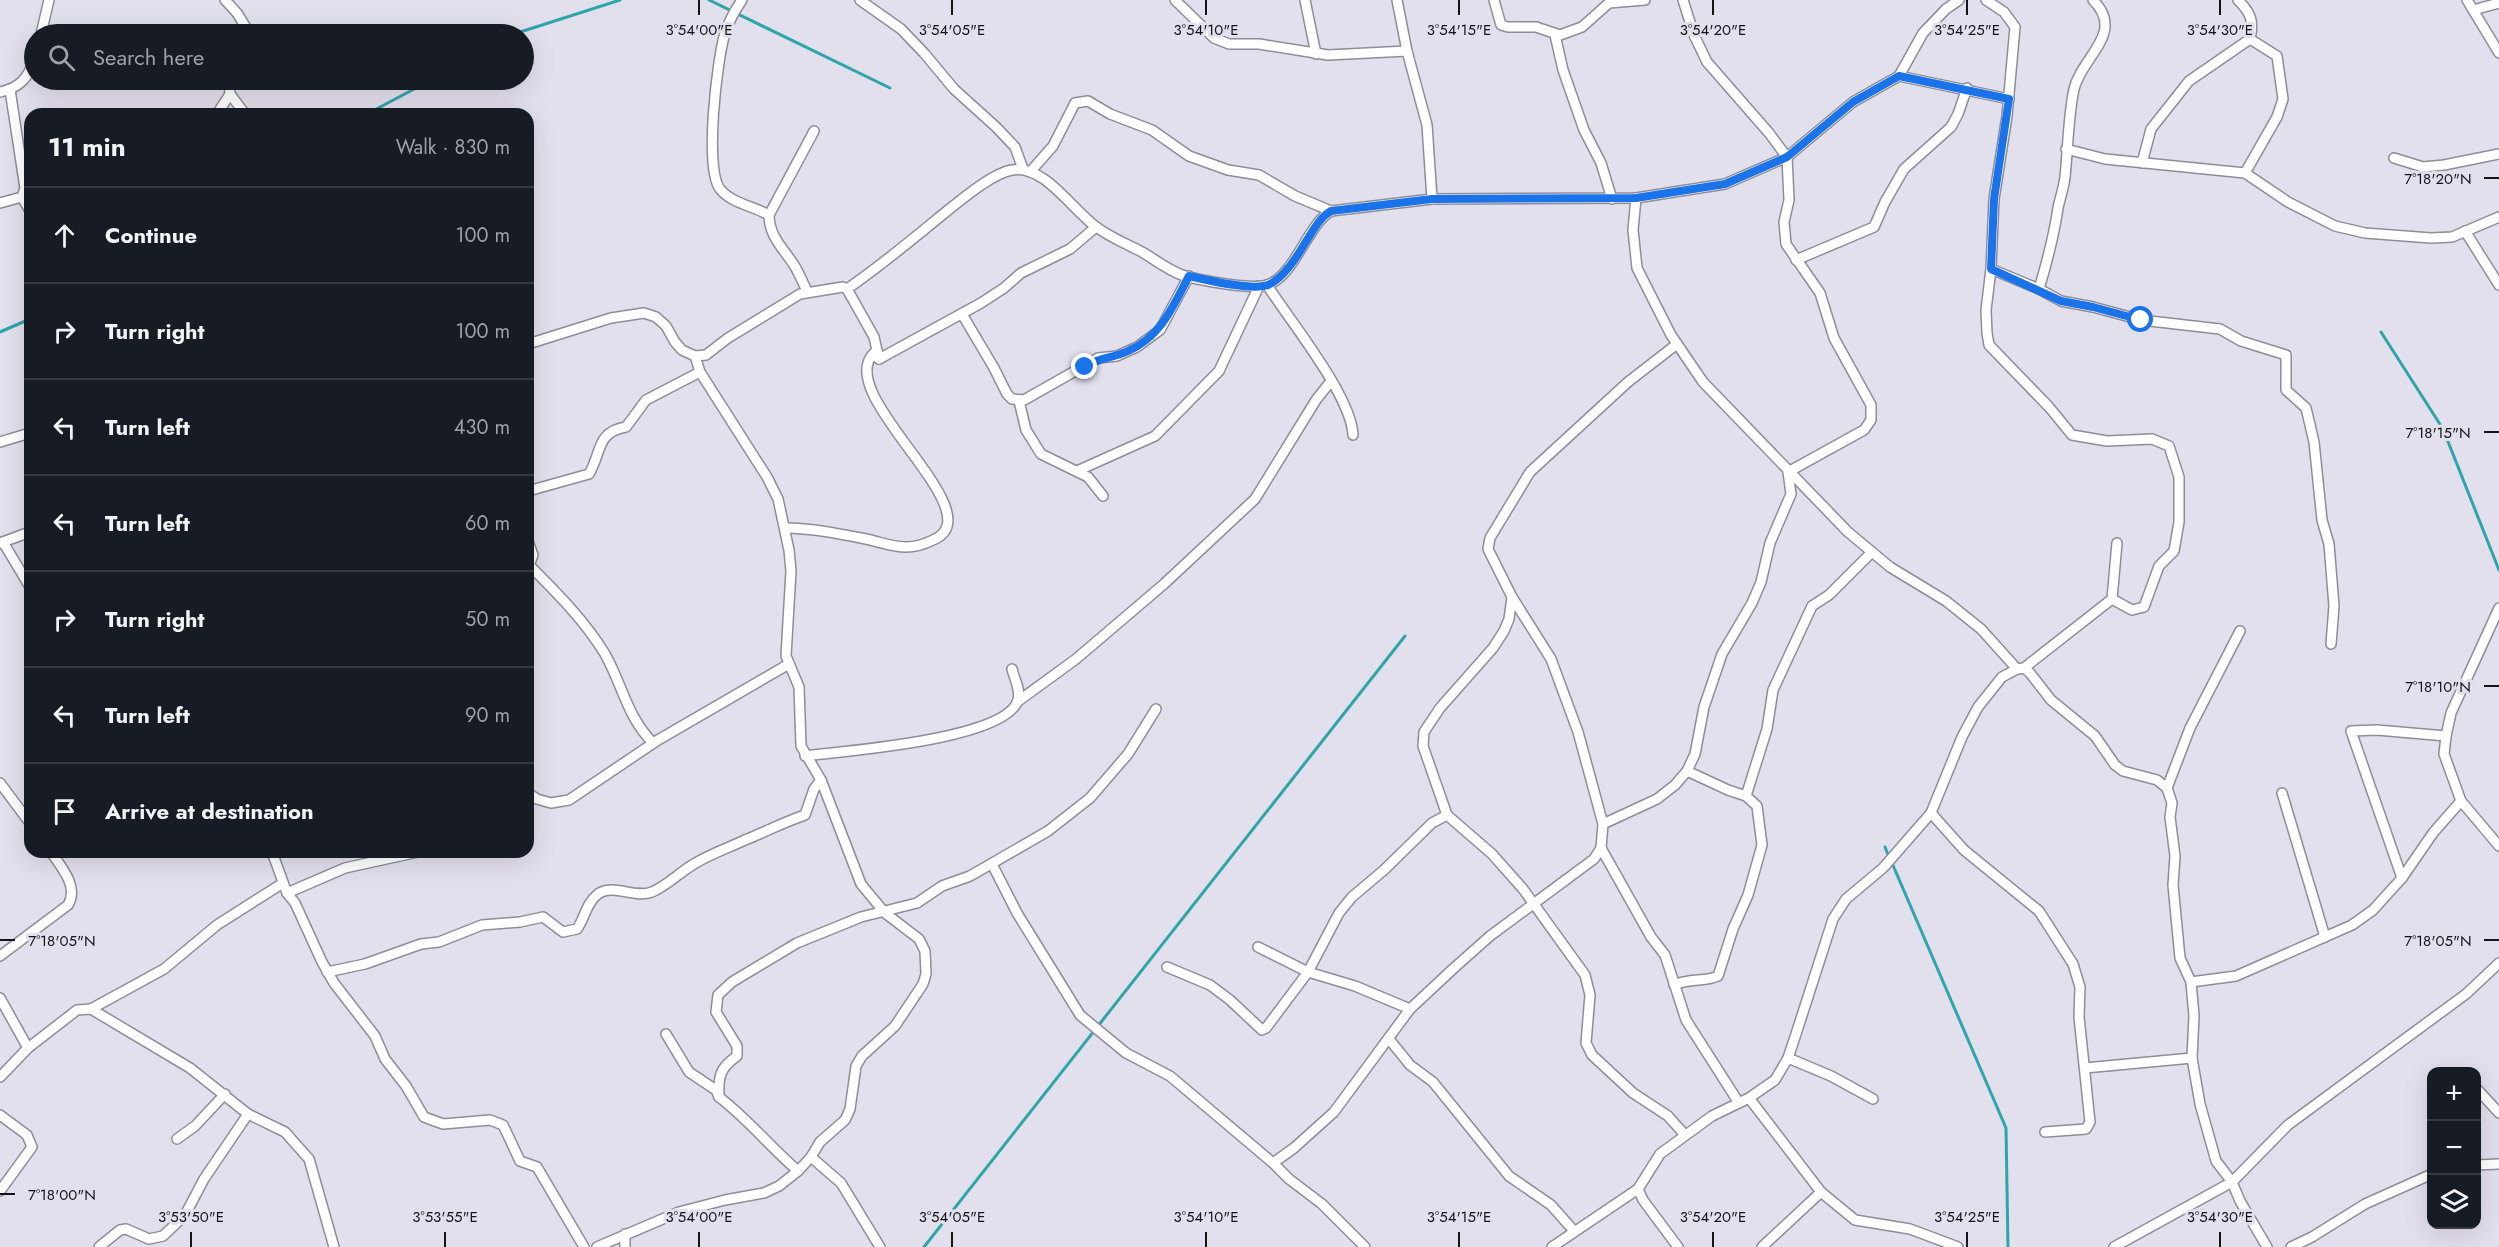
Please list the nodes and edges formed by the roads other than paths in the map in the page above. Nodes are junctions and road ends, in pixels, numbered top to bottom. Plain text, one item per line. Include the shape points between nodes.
1 (49, 0) edge
2 (225, 0) edge
3 (742, 0) edge
4 (860, 0) edge
5 (1175, 0) edge
6 (1305, 0) edge
7 (1397, 0) edge
8 (1494, 0) edge
9 (1645, 0) edge
10 (1683, 0) edge
11 (1959, 0) edge
12 (1986, 0) edge
13 (2093, 0) edge
14 (2238, 0) edge
15 (2467, 0) edge
16 (2499, 3) edge
17 (2473, 10) junction
18 (43, 24) edge
19 (244, 24) edge
20 (1556, 35) junction
21 (2250, 39) junction
22 (1407, 51) junction
23 (2499, 53) edge
24 (1316, 54) junction
25 (1899, 76) junction
26 (24, 80) edge
27 (1967, 88) junction
28 (230, 90) edge
29 (5, 91) edge
30 (230, 94) junction
31 (2009, 99) junction
32 (221, 108) edge
33 (240, 108) edge
34 (814, 131) dead end
35 (2066, 149) junction
36 (2499, 154) edge
37 (1787, 157) junction
38 (2394, 158) dead end
39 (24, 162) edge
40 (2142, 163) junction
41 (1026, 171) junction
42 (2245, 172) junction
43 (24, 191) edge
44 (22, 197) junction
45 (1636, 198) junction
46 (1432, 199) junction
47 (1612, 199) junction
48 (24, 200) edge
49 (0, 203) edge
50 (1331, 211) junction
51 (769, 214) junction
52 (2499, 217) edge
53 (1096, 227) junction
54 (2465, 231) junction
55 (1796, 260) junction
56 (1991, 269) junction
57 (1189, 276) junction
58 (1263, 285) junction
59 (2499, 285) edge
60 (847, 289) junction
61 (2039, 289) junction
62 (807, 291) junction
63 (962, 314) junction
64 (534, 342) edge
65 (1677, 344) junction
66 (695, 356) junction
67 (879, 359) junction
68 (700, 372) junction
69 (1331, 381) junction
70 (1019, 400) junction
71 (24, 435) edge
72 (1353, 435) dead end
73 (0, 442) edge
74 (1077, 471) junction
75 (1788, 472) junction
76 (534, 489) edge
77 (1103, 496) dead end
78 (785, 528) junction
79 (24, 534) edge
80 (1, 543) edge
81 (2118, 543) dead end
82 (1872, 552) junction
83 (534, 572) edge
84 (24, 578) edge
85 (1512, 597) junction
86 (2112, 599) junction
87 (2499, 608) edge
88 (2240, 632) dead end
89 (2331, 644) dead end
90 (789, 664) junction
91 (1012, 669) dead end
92 (2021, 669) junction
93 (1017, 702) junction
94 (1156, 709) dead end
95 (2446, 736) junction
96 (653, 743) junction
97 (805, 756) junction
98 (1687, 771) junction
99 (821, 780) junction
100 (0, 783) edge
101 (2167, 788) junction
102 (2282, 793) dead end
103 (1746, 796) junction
104 (534, 797) edge
105 (2461, 801) junction
106 (1931, 813) junction
107 (1447, 814) junction
108 (24, 815) edge
109 (1603, 824) junction
110 (2499, 846) edge
111 (1601, 848) junction
112 (55, 858) edge
113 (274, 858) edge
114 (391, 858) edge
115 (992, 864) junction
116 (2402, 878) junction
117 (284, 883) junction
118 (287, 893) junction
119 (1533, 905) junction
120 (885, 913) junction
121 (2325, 937) junction
122 (1258, 947) dead end
123 (0, 956) edge
124 (2499, 963) edge
125 (1167, 967) dead end
126 (327, 972) junction
127 (1308, 972) junction
128 (2191, 982) junction
129 (1674, 985) junction
130 (0, 998) edge
131 (91, 1009) junction
132 (1410, 1009) junction
133 (666, 1034) dead end
134 (1389, 1039) junction
135 (28, 1048) junction
136 (1788, 1058) junction
137 (2192, 1058) junction
138 (2085, 1068) junction
139 (0, 1077) edge
140 (2481, 1093) edge
141 (225, 1094) junction
142 (719, 1097) junction
143 (1749, 1098) junction
144 (1873, 1099) dead end
145 (1739, 1103) junction
146 (2499, 1113) edge
147 (0, 1114) edge
148 (248, 1114) junction
149 (2045, 1132) dead end
150 (1685, 1135) junction
151 (177, 1140) dead end
152 (811, 1157) junction
153 (1273, 1163) junction
154 (2499, 1164) edge
155 (2481, 1165) edge
156 (798, 1171) junction
157 (2430, 1175) edge
158 (2232, 1182) junction
159 (1638, 1189) junction
160 (0, 1191) edge
161 (1821, 1192) junction
162 (1574, 1231) junction
163 (625, 1234) junction
164 (99, 1247) edge
165 (334, 1247) edge
166 (584, 1247) edge
167 (597, 1247) edge
168 (625, 1247) edge
169 (880, 1247) edge
170 (1365, 1247) edge
171 (1552, 1247) edge
172 (1678, 1247) edge
173 (1762, 1247) edge
174 (1958, 1247) edge
175 (2114, 1247) edge
176 (2267, 1247) edge
177 (2290, 1247) edge

1 - 18 street
2 - 19 street
3 - 51 street via 725,32 716,83 715,181 731,199
4 - 41 street via 901,29 954,89 1015,147
5 - 24 street via 1214,38 1229,44
6 - 24 street
7 - 22 street
8 - 20 street via 1501,25 1536,27
9 - 20 street via 1609,3 1582,27
10 - 37 street via 1707,62
11 - 25 street via 1923,33
12 - 31 street via 2004,12 2015,27
13 - 35 street via 2102,9 2107,24 2075,87
14 - 21 street via 2251,15
15 - 17 street
16 - 17 street
17 - 23 street
20 - 47 street via 1563,70
21 - 40 street via 2189,81 2151,129
21 - 42 street via 2277,56 2284,93 2277,117
22 - 24 street
22 - 46 street via 1427,125
25 - 27 street
25 - 37 street via 1853,102
26 - 29 street
27 - 31 street
27 - 55 street via 1951,127 1904,169 1874,227
28 - 30 street
29 - 39 street
30 - 32 street
30 - 33 street
31 - 56 street via 1994,199
34 - 51 street
35 - 40 street
35 - 61 street via 2065,178
36 - 38 street via 2423,167
37 - 45 street via 1725,184
37 - 55 street via 1789,200 1784,222 1786,244
40 - 42 street
41 - 50 street via 1053,146 1076,103 1088,101 1152,130 1188,156 1228,170 1259,175
41 - 53 street via 1037,173 1052,184
41 - 60 street via 1010,170 976,188
42 - 54 street via 2288,202 2335,226 2364,233 2431,238 2452,237
43 - 44 street
44 - 48 street
44 - 49 street
45 - 47 street
45 - 65 street via 1633,230 1637,268
46 - 47 street
46 - 50 street
50 - 58 street via 1319,221 1296,258 1277,278
51 - 62 street via 774,238
52 - 54 street
53 - 57 street
53 - 63 street via 1070,249 1021,273
54 - 59 street
55 - 75 street via 1820,293 1834,338 1871,405 1871,420 1864,430
56 - 61 street
56 - 86 street via 1986,310 1989,345 2064,428 2072,435 2107,441 2152,439 2169,446 2173,454 2179,477 2179,522 2174,551 2159,566 2144,607 2132,610
57 - 58 street via 1235,285
57 - 70 street via 1160,330 1137,347 1117,356 1098,358 1033,396
58 - 69 street
58 - 74 street via 1219,371 1155,436
60 - 62 street
60 - 67 street via 874,337
61 - 89 street via 2061,301 2141,320 2220,329 2286,355 2286,390 2306,408 2314,442 2322,520 2329,544 2334,606
62 - 66 street via 706,355
63 - 67 street
63 - 70 street via 1007,394
64 - 66 street via 611,318 644,313 656,317 682,350
65 - 75 street via 1703,382
65 - 85 street via 1628,382 1530,472 1490,538 1488,549
66 - 68 street
67 - 78 street via 874,353 868,359 870,388 939,492 947,515 947,531 932,541 909,547
68 - 76 street via 646,400 626,427 613,429 603,437 589,474
68 - 78 street via 767,477 778,499
69 - 72 street via 1350,417
69 - 93 street via 1255,499 1155,591
70 - 74 street via 1026,430 1041,454
71 - 73 street
74 - 77 street via 1088,477
75 - 82 street
75 - 98 street via 1791,494 1770,543 1752,603 1722,654
78 - 90 street via 791,571 786,656
79 - 80 street
80 - 84 street
81 - 86 street
82 - 92 street via 1946,601
82 - 103 street via 1829,595 1812,606 1773,690 1767,729
83 - 96 street via 563,598 605,655 628,710
85 - 107 street via 1504,631 1493,648 1424,732 1423,746
85 - 109 street via 1551,659 1578,732
86 - 92 street
87 - 95 street via 2451,713
88 - 101 street via 2190,728
90 - 96 street
90 - 97 street via 799,687 801,746
91 - 93 street via 1019,692
92 - 101 street via 2030,673 2051,700 2095,736 2115,765 2157,780
92 - 106 street via 2002,677 1978,707
93 - 97 street via 1006,715 956,734
94 - 115 street via 1128,754 1090,798 1048,831
95 - 105 street via 2445,754
95 - 116 street via 2351,731
96 - 104 street via 569,800 551,803
97 - 99 street
98 - 103 street
98 - 109 street via 1657,799
99 - 120 street via 861,884
99 - 126 street via 805,815 719,850 653,892 638,896 607,890 597,894 577,929 563,932 543,917 482,925 439,942
100 - 108 street
101 - 128 street via 2172,803 2173,885 2180,958
102 - 121 street
103 - 129 street via 1757,807 1762,845 1721,970 1712,979
105 - 110 street
105 - 116 street
106 - 136 street via 1883,868 1846,899 1833,919
106 - 138 street via 1964,850 2039,910 2073,964 2080,987
107 - 119 street via 1492,854
107 - 127 street via 1431,823 1352,897 1339,913
109 - 111 street
111 - 119 street via 1594,859
111 - 129 street via 1665,955
112 - 123 street via 66,874 72,898
113 - 117 street
114 - 118 street via 345,868
115 - 120 street via 942,886 917,903
115 - 153 street via 1017,913 1080,1015 1125,1053 1170,1076
116 - 121 street via 2373,910
117 - 118 street
117 - 131 street via 217,925 164,969
118 - 126 street
119 - 132 street via 1490,936
119 - 150 street via 1585,975 1590,995 1586,1043 1592,1055 1633,1093 1668,1116
120 - 142 street via 861,917 797,943 732,982 718,995 716,1012 737,1046 737,1056 726,1064 718,1081
120 - 152 street via 919,939 926,960 923,984 895,1026 862,1056 856,1066 845,1120 819,1142
121 - 128 street via 2236,976
122 - 127 street
124 - 158 street via 2466,994 2288,1125
125 - 127 street via 1210,985 1262,1030
126 - 166 street via 375,1036 385,1059 424,1117 443,1125 490,1120 503,1125 520,1161 537,1167
127 - 132 street
128 - 137 street
129 - 145 street via 1686,1020
130 - 135 street
131 - 135 street via 77,1010
131 - 141 street via 182,1062
132 - 134 street
133 - 142 street via 689,1072 716,1090
134 - 153 street via 1334,1112
134 - 162 street via 1410,1065 1433,1082 1509,1176 1551,1205
135 - 139 street
136 - 143 street via 1775,1080
136 - 144 street
137 - 138 street
137 - 158 street via 2211,1148
138 - 149 street via 2089,1126
140 - 146 street
141 - 148 street
141 - 151 street
142 - 156 street
143 - 145 street
143 - 161 street
145 - 150 street
147 - 160 street via 27,1136 32,1147
148 - 164 street via 185,1215 163,1236 149,1239 120,1230
148 - 165 street via 285,1132 309,1159
150 - 159 street via 1660,1154
152 - 156 street
152 - 169 street via 841,1183
153 - 170 street
154 - 155 street
156 - 163 street via 764,1192 679,1212
157 - 177 street via 2365,1204
158 - 175 street
158 - 176 street
159 - 162 street
159 - 172 street via 1648,1209
161 - 173 street
161 - 174 street via 1856,1220 1910,1229
162 - 171 street
163 - 167 street
163 - 168 street

